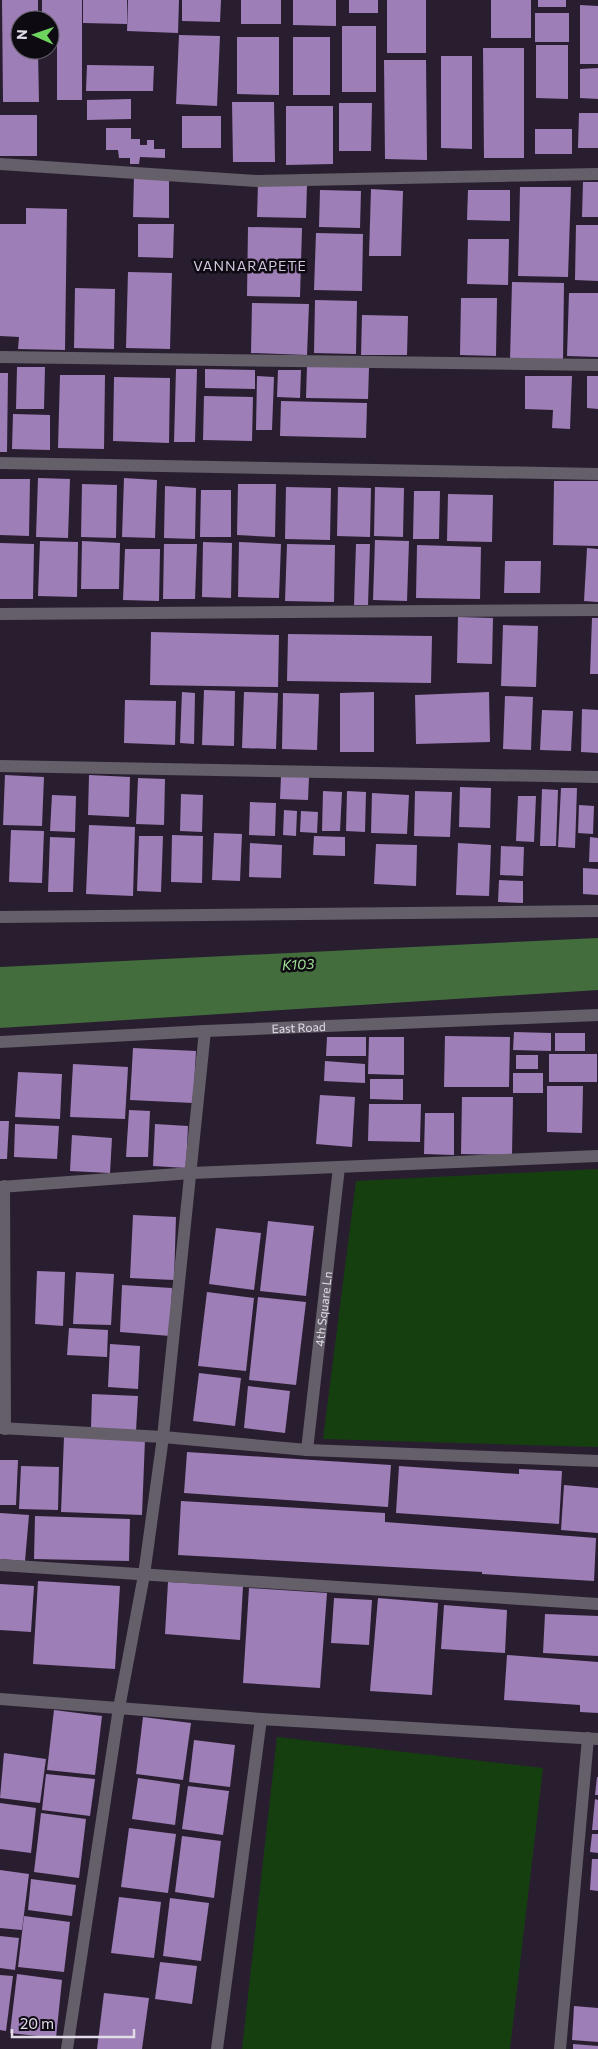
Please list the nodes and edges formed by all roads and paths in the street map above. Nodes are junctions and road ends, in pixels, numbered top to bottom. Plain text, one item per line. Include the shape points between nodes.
1 (0, 164) edge
2 (598, 174) edge
3 (0, 357) edge
4 (598, 365) edge
5 (0, 462) edge
6 (598, 474) edge
7 (598, 610) edge
8 (0, 614) edge
9 (0, 766) edge
10 (598, 777) edge
11 (598, 911) edge
12 (0, 916) edge
13 (598, 1015) edge
14 (205, 1031) junction
15 (0, 1042) edge
16 (598, 1156) edge
17 (339, 1167) junction
18 (192, 1173) junction
19 (2, 1186) edge
20 (3, 1429) edge
21 (163, 1437) junction
22 (307, 1450) junction
23 (598, 1461) edge
24 (0, 1566) edge
25 (144, 1575) junction
26 (598, 1604) edge
27 (0, 1699) edge
28 (119, 1708) junction
29 (261, 1719) junction
30 (593, 1738) edge
31 (67, 2049) edge
32 (217, 2049) edge
33 (560, 2049) edge

1 - 2 street via 257,181
3 - 4 street
5 - 6 street
7 - 8 street
9 - 10 street
11 - 12 street
13 - 14 street, East Road
14 - 15 street, East Road
14 - 18 street
16 - 17 street
17 - 18 street
17 - 22 street, 4th Square Ln
18 - 19 street
18 - 21 street
19 - 20 street
20 - 21 street
21 - 22 street
21 - 25 street
22 - 23 street
24 - 25 street
25 - 26 street
25 - 28 street
27 - 28 street
28 - 29 street
28 - 31 street
29 - 30 street
29 - 32 street
30 - 33 street

